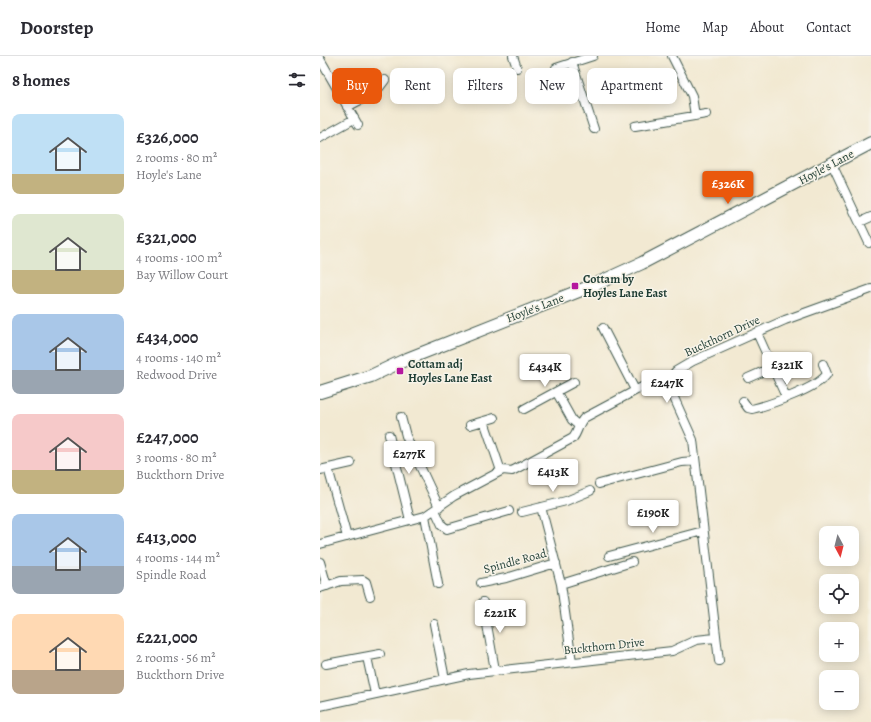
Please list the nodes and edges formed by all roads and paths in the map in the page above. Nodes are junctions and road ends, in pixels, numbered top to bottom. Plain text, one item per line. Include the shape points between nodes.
1 (513, 56) edge
2 (593, 56) edge
3 (672, 56) edge
4 (320, 59) edge
5 (572, 62) junction
6 (517, 68) dead end
7 (556, 68) dead end
8 (385, 80) dead end
9 (346, 107) junction
10 (706, 114) dead end
11 (695, 116) junction
12 (636, 126) dead end
13 (594, 129) dead end
14 (320, 138) edge
15 (871, 143) edge
16 (832, 164) junction
17 (871, 217) edge
18 (860, 222) junction
19 (870, 243) dead end
20 (871, 289) edge
21 (604, 328) dead end
22 (757, 333) junction
23 (823, 364) dead end
24 (773, 366) junction
25 (748, 378) dead end
26 (574, 382) dead end
27 (667, 382) junction
28 (635, 390) junction
29 (320, 392) edge
30 (557, 393) junction
31 (786, 397) junction
32 (743, 401) dead end
33 (524, 409) dead end
34 (401, 417) dead end
35 (494, 418) dead end
36 (484, 421) junction
37 (470, 425) dead end
38 (579, 426) junction
39 (389, 435) dead end
40 (695, 461) junction
41 (351, 463) dead end
42 (324, 469) edge
43 (501, 471) junction
44 (599, 484) dead end
45 (590, 491) dead end
46 (541, 507) junction
47 (437, 509) junction
48 (509, 511) dead end
49 (522, 512) dead end
50 (425, 516) junction
51 (410, 520) junction
52 (703, 531) junction
53 (347, 537) junction
54 (320, 544) edge
55 (609, 556) dead end
56 (320, 562) edge
57 (632, 562) dead end
58 (556, 563) junction
59 (481, 583) dead end
60 (438, 584) dead end
61 (561, 584) junction
62 (323, 587) edge
63 (370, 596) dead end
64 (483, 602) dead end
65 (434, 624) dead end
66 (715, 638) junction
67 (380, 654) dead end
68 (367, 657) junction
69 (719, 661) dead end
70 (572, 662) junction
71 (326, 664) dead end
72 (494, 670) junction
73 (445, 679) junction
74 (375, 694) junction
75 (320, 706) edge

1 - 6 street
2 - 5 street
3 - 11 street via 692,96
4 - 9 street
5 - 7 street
5 - 13 street
8 - 9 street via 376,92
9 - 14 street via 356,122
10 - 11 street
11 - 12 street
15 - 16 street, Hoyle's Lane
16 - 18 street
16 - 29 street, Hoyle's Lane via 594,286 407,359 371,376
17 - 18 street
18 - 19 street
20 - 22 street, Buckthorn Drive via 785,320
21 - 28 street
22 - 24 street
22 - 27 street, Buckthorn Drive via 679,369
23 - 31 street via 827,374 824,380
24 - 25 street
24 - 31 street
26 - 30 street
27 - 28 street
27 - 40 street via 691,433
28 - 38 street via 584,418
30 - 33 street
30 - 38 street via 572,420
31 - 32 street via 752,409
34 - 47 street via 406,436
35 - 36 street
36 - 37 street
36 - 43 street
38 - 43 street via 573,438 512,471
39 - 51 street
40 - 44 street via 682,462
40 - 52 street
41 - 42 street
42 - 53 street
43 - 47 street via 454,496
45 - 46 street via 566,501
46 - 49 street
46 - 58 street, Spindle Road
47 - 48 street via 442,525 447,528
47 - 50 street
50 - 51 street
50 - 60 street
51 - 53 street
52 - 55 street
52 - 66 street
53 - 54 street
56 - 62 street
57 - 61 street
58 - 59 street, Spindle Road
58 - 61 street, Spindle Road
61 - 70 street, Spindle Road
62 - 63 street via 341,581 363,580
64 - 72 street
65 - 73 street
66 - 69 street
66 - 70 street, Buckthorn Drive via 696,640 672,651
67 - 68 street
68 - 71 street
68 - 74 street
70 - 72 street, Buckthorn Drive
72 - 73 street, Buckthorn Drive
73 - 74 street, Buckthorn Drive
74 - 75 street, Buckthorn Drive

